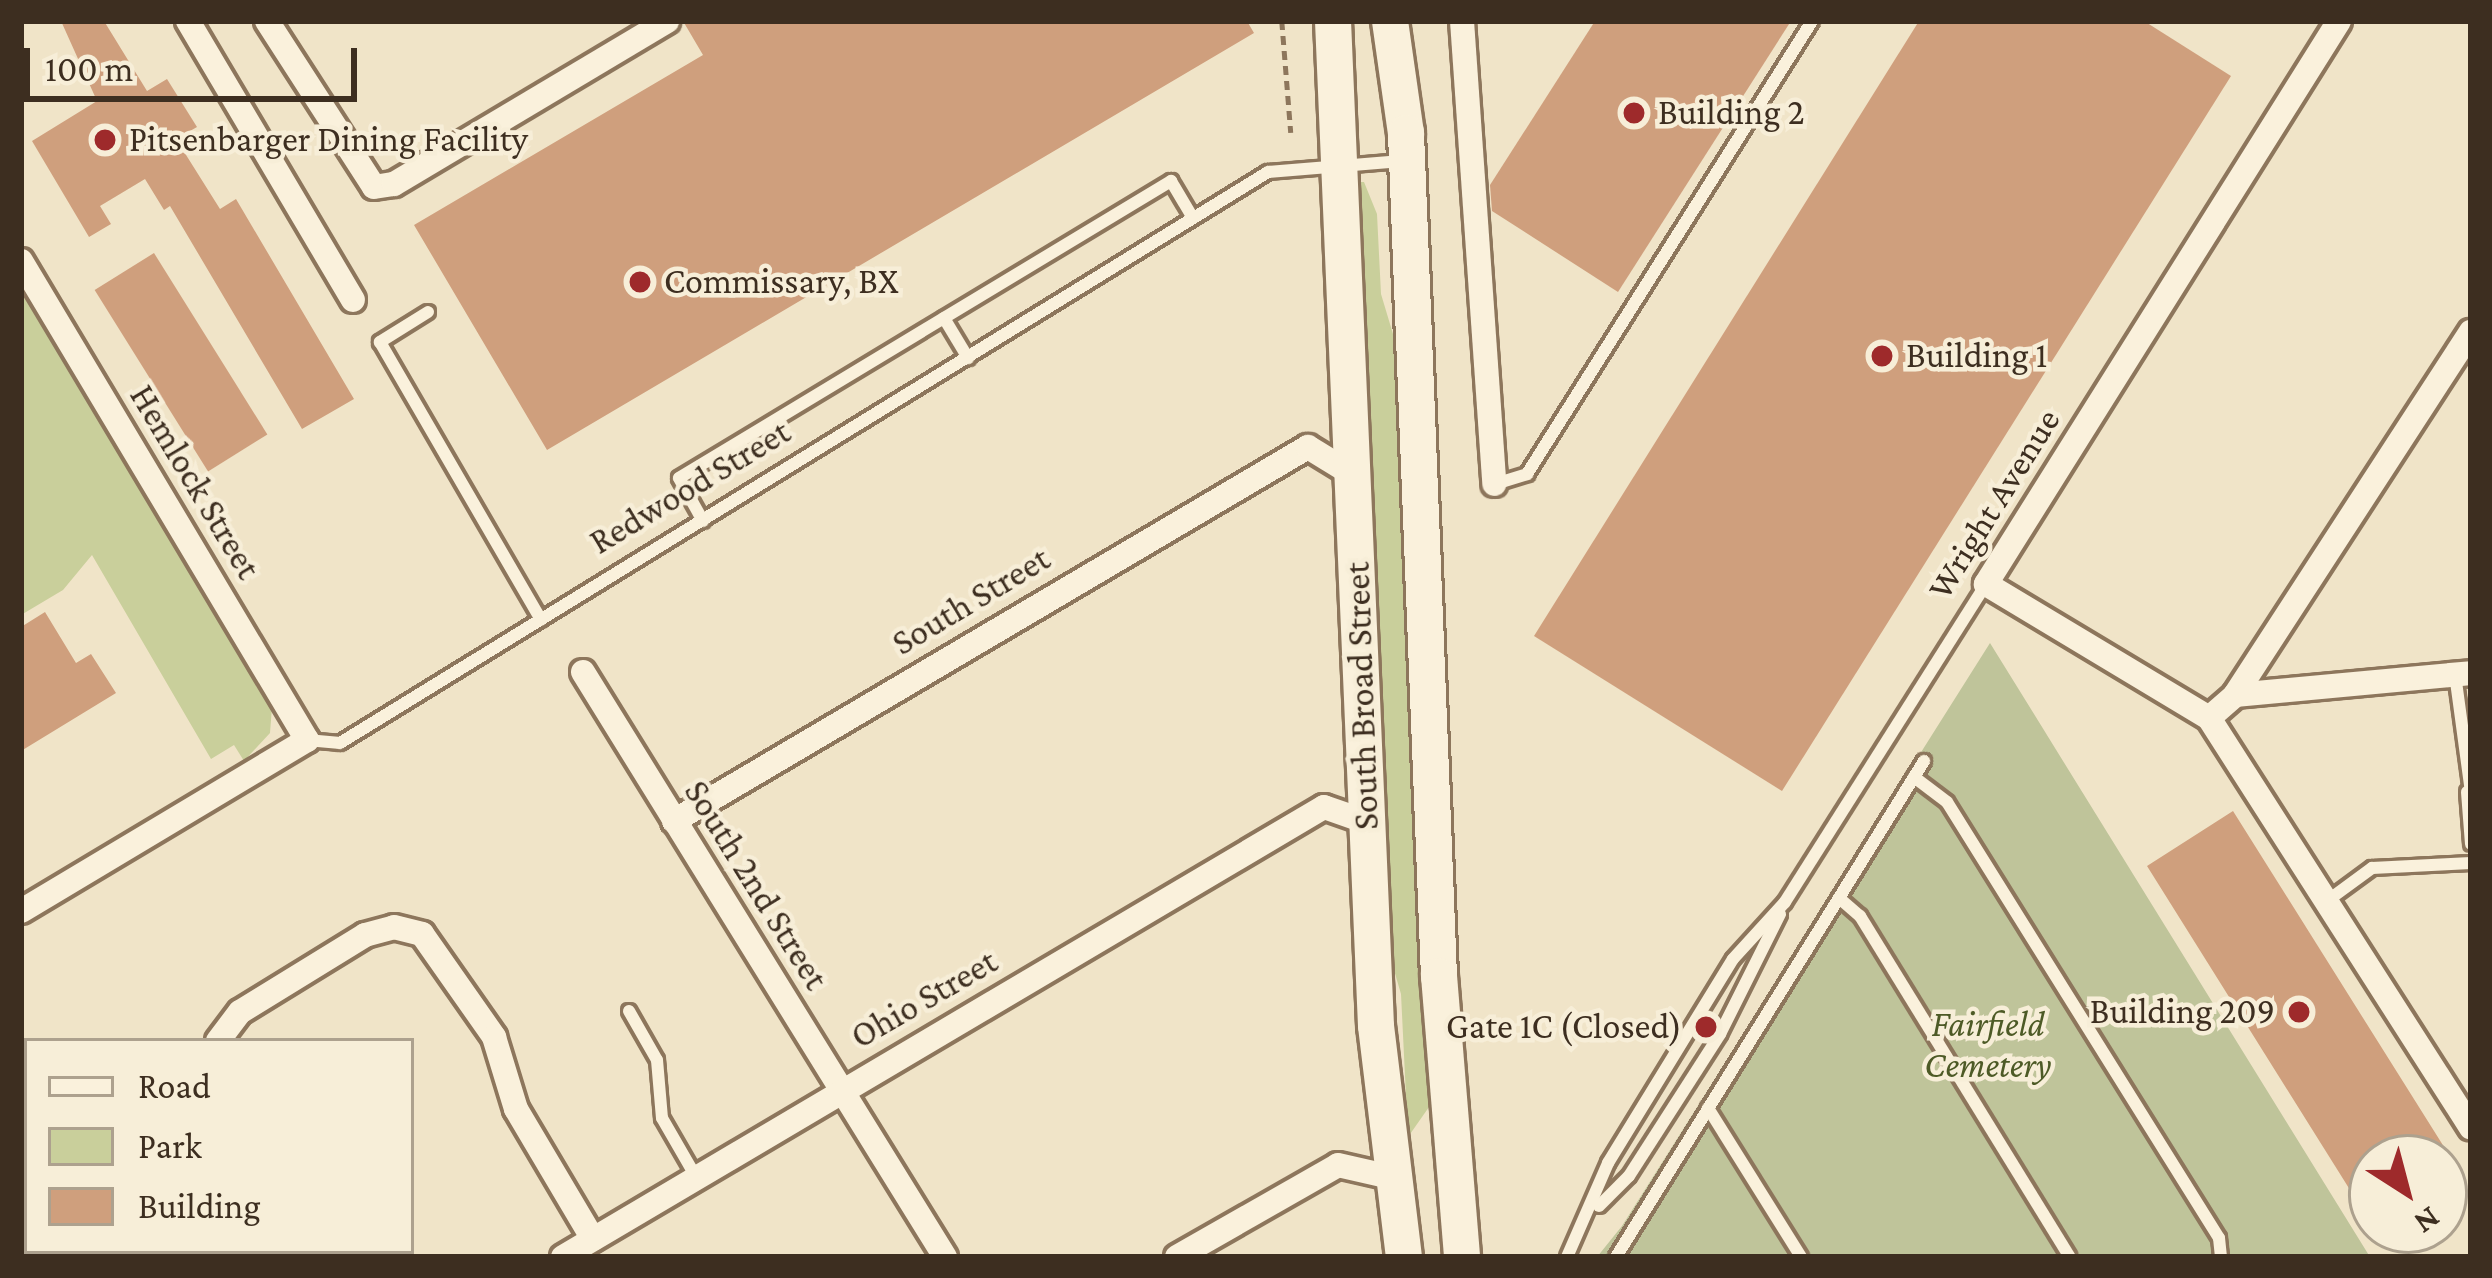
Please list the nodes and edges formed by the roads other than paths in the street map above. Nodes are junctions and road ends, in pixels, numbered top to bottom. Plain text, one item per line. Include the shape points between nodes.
1 (188, 21) edge
2 (267, 21) edge
3 (667, 21) edge
4 (1333, 21) edge
5 (1390, 21) edge
6 (1462, 21) edge
7 (1812, 21) edge
8 (2339, 21) edge
9 (1336, 147) junction
10 (1407, 147) junction
11 (1193, 218) junction
12 (21, 261) edge
13 (353, 300) dead end
14 (428, 313) dead end
15 (944, 318) junction
16 (2471, 332) edge
17 (968, 358) junction
18 (1352, 474) junction
19 (1494, 484) joint
20 (704, 521) junction
21 (1986, 584) junction
22 (541, 620) junction
23 (583, 672) dead end
24 (2463, 673) edge
25 (2235, 695) junction
26 (2209, 718) junction
27 (307, 740) junction
28 (1924, 761) dead end
29 (1914, 777) junction
30 (2469, 792) edge
31 (674, 821) junction
32 (1367, 822) junction
33 (2471, 844) edge
34 (2471, 863) edge
35 (1839, 898) junction
36 (2327, 901) junction
37 (1785, 902) junction
38 (21, 911) edge
39 (629, 1011) dead end
40 (220, 1038) edge
41 (841, 1090) junction
42 (1708, 1108) junction
43 (2471, 1127) edge
44 (696, 1177) junction
45 (1391, 1177) junction
46 (1594, 1210) junction
47 (593, 1239) junction
48 (563, 1257) edge
49 (945, 1257) edge
50 (1177, 1257) edge
51 (1404, 1257) edge
52 (1462, 1257) edge
53 (1567, 1257) edge
54 (1616, 1257) edge
55 (1801, 1257) edge
56 (2070, 1257) edge
57 (2221, 1257) edge

1 - 13 street
2 - 3 street via 374,187 394,184
4 - 9 street, South Broad Street
5 - 10 street, South Broad Street
6 - 19 street
7 - 19 lane via 1527,474
8 - 21 street, Wright Avenue
9 - 10 lane, Redwood Street
9 - 11 lane, Redwood Street via 1268,172
9 - 18 street, South Broad Street
10 - 52 street, South Broad Street via 1439,976
11 - 15 lane via 1171,181
11 - 17 lane, Redwood Street
12 - 27 street, Hemlock Street
14 - 22 lane via 380,341
15 - 17 lane
15 - 20 lane via 679,478
16 - 25 street
17 - 20 lane, Redwood Street
18 - 31 street, South Street via 1308,447
18 - 32 street, South Broad Street
20 - 22 lane, Redwood Street
21 - 26 street
21 - 37 lane, Wright Avenue
22 - 27 lane, Redwood Street via 340,742
23 - 31 street, South 2nd Street
24 - 25 street
24 - 30 lane
25 - 26 street
26 - 36 street
27 - 38 street, Redwood Street
28 - 29 lane
29 - 35 lane
29 - 57 lane via 1947,802 2219,1238
30 - 33 lane
31 - 41 street, South 2nd Street
32 - 41 street, Ohio Street via 1324,807
32 - 45 street, South Broad Street
34 - 36 lane via 2372,868
35 - 42 lane
35 - 56 lane via 1860,916
36 - 43 street
37 - 46 lane, Wright Avenue via 1720,1034 1629,1176
37 - 46 lane, Wright Avenue via 1733,959 1608,1163
39 - 44 lane via 657,1060 662,1118
40 - 47 street via 240,1012 379,930 434,942 494,1037 516,1109
41 - 44 street, Ohio Street
41 - 49 street, South 2nd Street
42 - 54 lane
42 - 55 lane
44 - 47 street, Ohio Street
45 - 50 street via 1338,1165
45 - 51 street, South Broad Street
46 - 53 lane, Wright Avenue
47 - 48 street, Ohio Street

